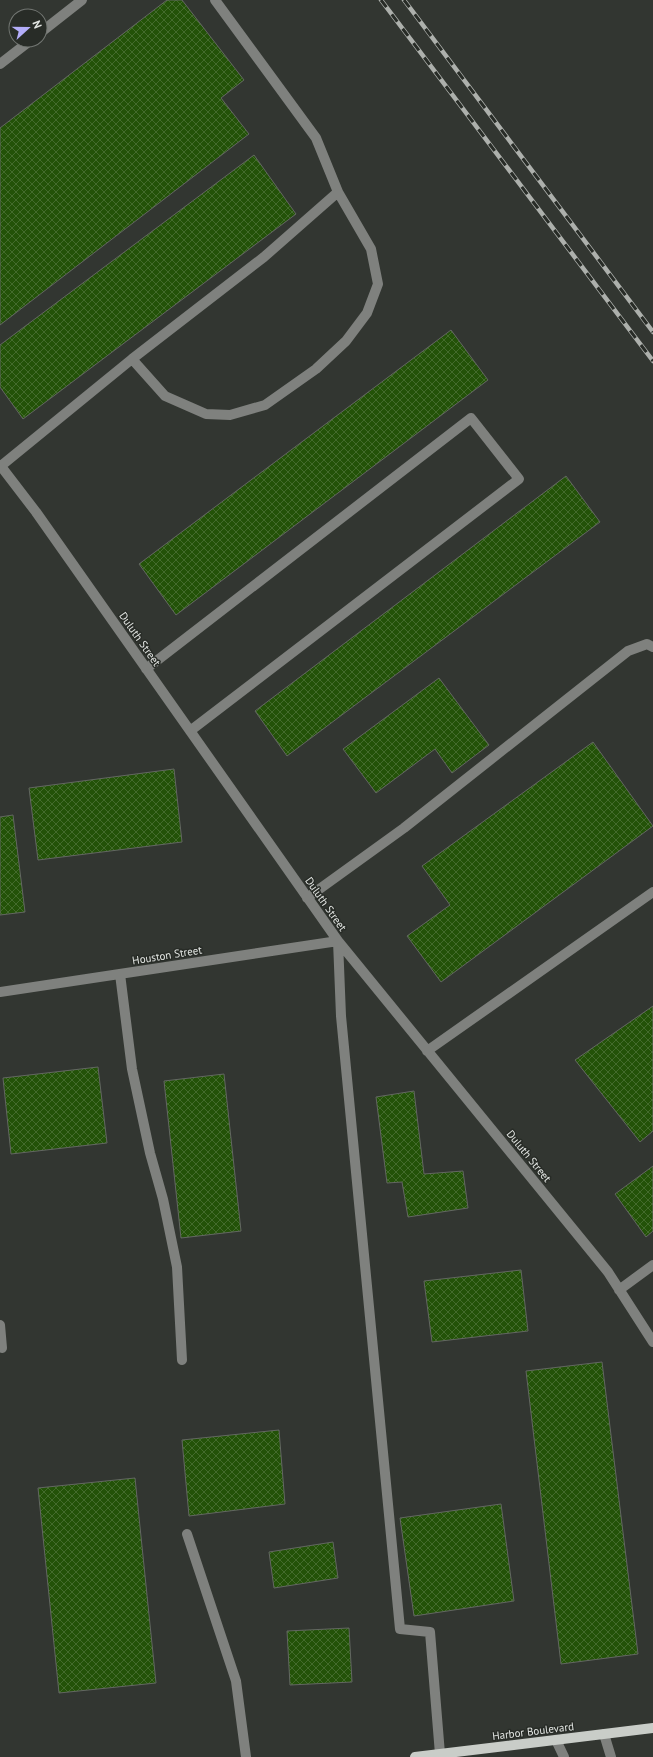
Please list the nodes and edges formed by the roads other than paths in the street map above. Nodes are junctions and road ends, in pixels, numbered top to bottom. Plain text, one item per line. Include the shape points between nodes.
1 (82, 0) edge
2 (215, 0) edge
3 (48, 27) edge
4 (21, 48) edge
5 (0, 64) edge
6 (338, 192) junction
7 (132, 359) junction
8 (1, 466) edge
9 (653, 647) edge
10 (146, 668) junction
11 (190, 731) junction
12 (653, 892) edge
13 (307, 898) junction
14 (338, 941) junction
15 (120, 974) junction
16 (0, 992) edge
17 (427, 1051) junction
18 (653, 1265) edge
19 (619, 1290) junction
20 (0, 1325) edge
21 (653, 1342) edge
22 (2, 1348) dead end
23 (182, 1360) dead end
24 (187, 1534) dead end
25 (653, 1728) edge
26 (604, 1734) junction
27 (556, 1740) junction
28 (440, 1754) junction
29 (246, 1757) edge
30 (415, 1757) edge
31 (564, 1757) edge
32 (611, 1757) edge

1 - 3 street
2 - 6 street via 316,138
4 - 5 street
6 - 7 street via 264,256
6 - 7 street via 371,249 378,284 367,313 346,341 316,369 265,405 230,415 206,414 165,396
7 - 8 street
8 - 10 street, Duluth Street
9 - 13 street via 647,644 628,651 404,828
10 - 11 street, Duluth Street
10 - 11 street via 471,418 519,478
11 - 13 street, Duluth Street
12 - 17 street
13 - 14 street, Duluth Street
14 - 15 street, Houston Street
14 - 17 street, Duluth Street
14 - 28 street via 341,1016 400,1629 430,1632
15 - 16 street, Houston Street
15 - 23 street via 132,1069 177,1267
17 - 19 street, Duluth Street via 608,1272
18 - 19 street
19 - 21 street, Duluth Street
20 - 22 street
24 - 29 street via 236,1681
25 - 26 main road, Harbor Boulevard
26 - 27 main road, Harbor Boulevard
26 - 32 street
27 - 28 main road, Harbor Boulevard
27 - 31 street
28 - 30 main road, Harbor Boulevard

